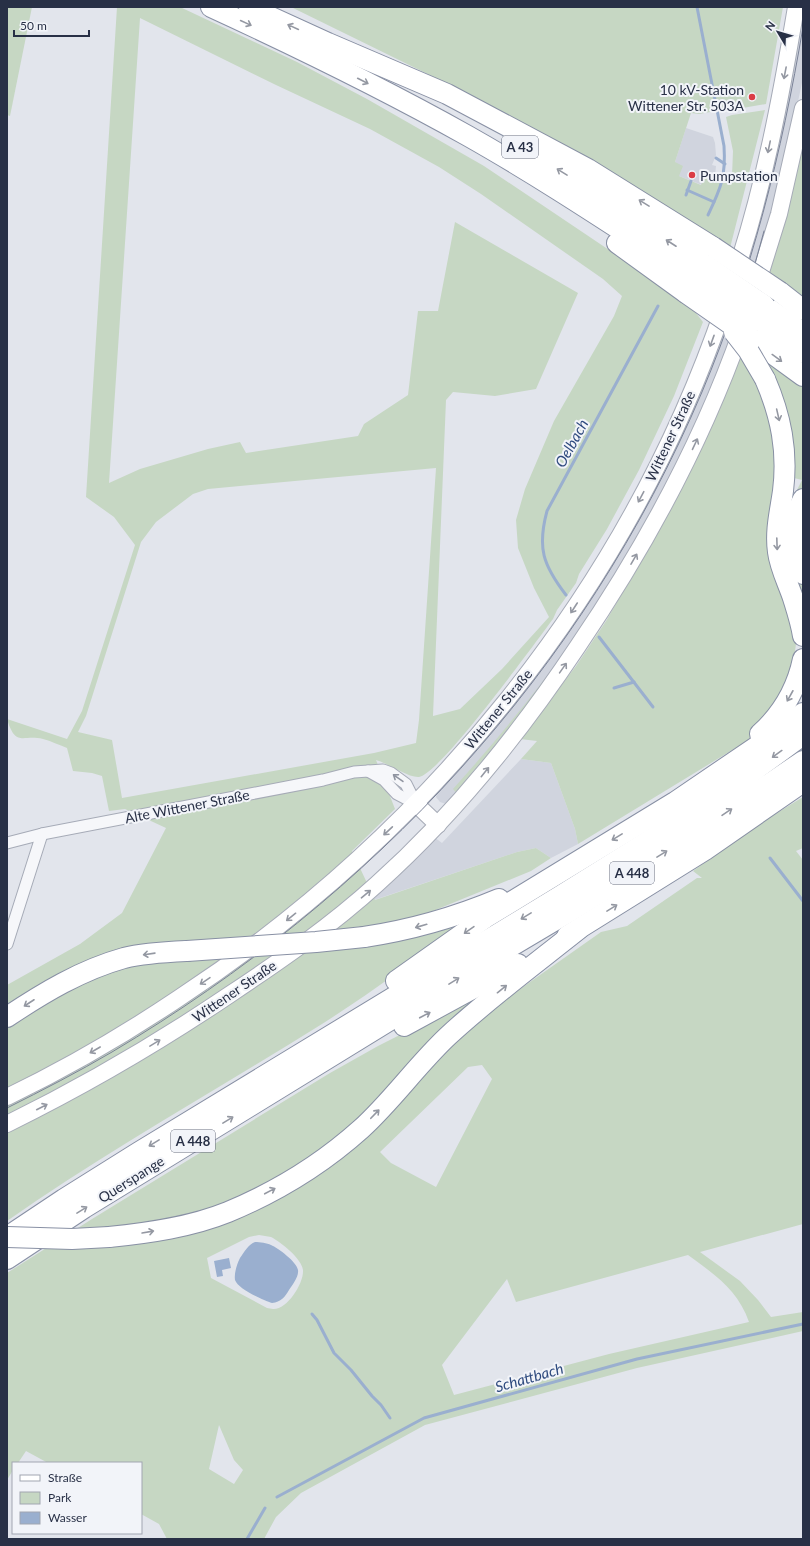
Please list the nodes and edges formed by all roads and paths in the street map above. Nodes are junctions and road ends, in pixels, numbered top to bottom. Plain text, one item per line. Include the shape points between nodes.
1 (211, 7) edge
2 (249, 7) edge
3 (796, 7) edge
4 (328, 43) junction
5 (803, 108) edge
6 (695, 279) junction
7 (790, 297) edge
8 (803, 310) edge
9 (724, 320) junction
10 (758, 322) junction
11 (803, 333) edge
12 (803, 353) edge
13 (803, 376) edge
14 (803, 499) edge
15 (803, 574) edge
16 (803, 636) edge
17 (803, 659) edge
18 (803, 713) edge
19 (803, 735) edge
20 (803, 761) edge
21 (718, 774) junction
22 (803, 782) edge
23 (803, 789) edge
24 (416, 804) junction
25 (761, 812) junction
26 (438, 825) junction
27 (690, 826) junction
28 (42, 834) junction
29 (7, 843) edge
30 (549, 879) junction
31 (564, 904) junction
32 (579, 929) junction
33 (7, 944) edge
34 (7, 1017) edge
35 (338, 1053) junction
36 (271, 1073) junction
37 (7, 1097) edge
38 (7, 1124) edge
39 (7, 1237) edge
40 (7, 1259) edge

1 -> 6 highway, A 43 via 279,38 467,136 558,190
4 -> 2 highway, A 43
3 -> 24 main road, Wittener Straße via 778,109 747,238 704,360 669,441 622,531 590,584 542,654 481,732
6 -> 4 highway, A 43 via 536,156 471,118
7 -> 4 highway, bridge via 588,168 460,100
26 -> 5 main road, Wittener Straße via 518,731 568,661 630,567 673,488 717,396 751,304 779,214
6 - 9 highway, bridge
6 - 10 highway, A 43, bridge
7 - 8 highway
9 - 10 highway, bridge
9 -> 16 highway, bridge via 748,350 775,402 784,443 785,468 778,522 778,551
10 - 11 highway, A 43
10 - 12 highway, A 43
10 -> 13 highway
14 - 15 highway via 794,526 794,541 797,561
17 -> 21 highway via 790,697 780,712 767,728
18 - 21 highway
19 -> 27 highway, A 448 via 751,773
27 -> 20 highway, A 448
21 - 27 highway
22 - 25 highway
23 - 25 highway
24 - 26 main road
24 - 28 street, Alte Wittener Straße via 406,784 391,773 383,770 354,772 315,782
24 -> 37 main road, Wittener Straße via 330,884 237,958 154,1015 96,1050
25 - 27 highway
38 -> 26 main road, Wittener Straße via 128,1060 258,976 336,919 376,885
27 -> 30 highway
27 - 31 highway, A 448
32 -> 27 highway
28 - 29 street, Alte Wittener Straße
28 - 33 street
30 -> 34 highway, bridge via 453,916 364,937 123,958 71,979
30 -> 36 highway via 485,918
35 -> 31 highway, A 448 via 488,960
31 -> 36 highway, A 448
35 -> 32 highway via 397,1030
39 -> 32 highway, bridge via 72,1239 135,1234 188,1225 261,1196 298,1176 361,1128 448,1035
40 -> 35 highway, Querspange / A 448 via 84,1208
36 -> 39 highway, Querspange / A 448 via 114,1168

